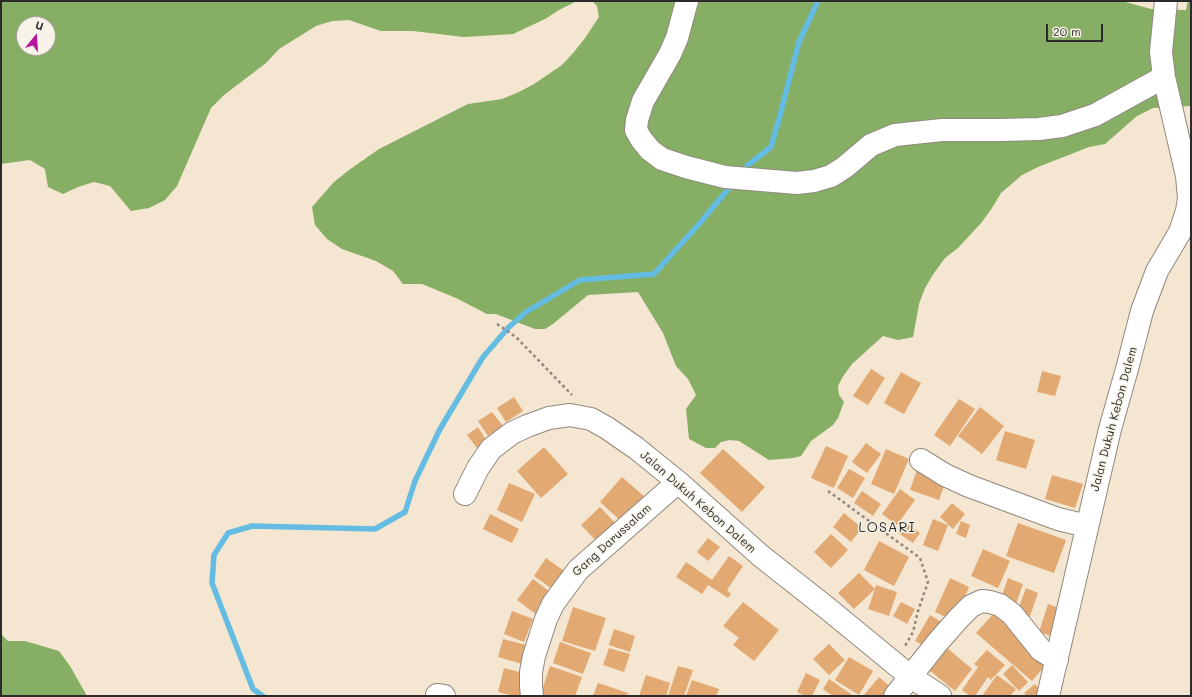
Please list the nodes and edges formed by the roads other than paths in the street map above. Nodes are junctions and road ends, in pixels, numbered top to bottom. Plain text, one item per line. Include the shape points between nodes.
1 (687, 1) edge
2 (1166, 1) edge
3 (1164, 77) junction
4 (921, 460) dead end
5 (678, 482) junction
6 (465, 494) dead end
7 (1087, 526) junction
8 (1057, 660) junction
9 (911, 677) junction
10 (532, 696) edge
11 (896, 696) edge
12 (940, 696) edge
13 (1048, 696) edge

1 - 3 street via 677,38 643,101 636,130 640,139 662,159 725,177 797,183 814,181 831,176 871,145 895,135 942,130 1040,129 1062,126 1095,115
2 - 3 street, Jalan Dukuh Kebon Dalem via 1161,52
3 - 7 street, Jalan Dukuh Kebon Dalem via 1187,176 1189,198 1184,222 1157,271 1142,311
4 - 7 street via 945,475 976,489 1058,519
5 - 6 street, Jalan Dukuh Kebon Dalem via 607,428 591,419 570,415 549,418 512,433 492,449 478,468
5 - 9 street, Jalan Dukuh Kebon Dalem via 761,556
5 - 10 street, Gang Darussalam via 578,570 557,598 546,619 534,656 531,672
7 - 8 street, Jalan Dukuh Kebon Dalem
8 - 9 street via 1042,650 1012,614 1000,605 982,601 971,606 959,618
8 - 13 street, Jalan Dukuh Kebon Dalem
9 - 11 street
9 - 12 street, Jalan Dukuh Kebon Dalem

